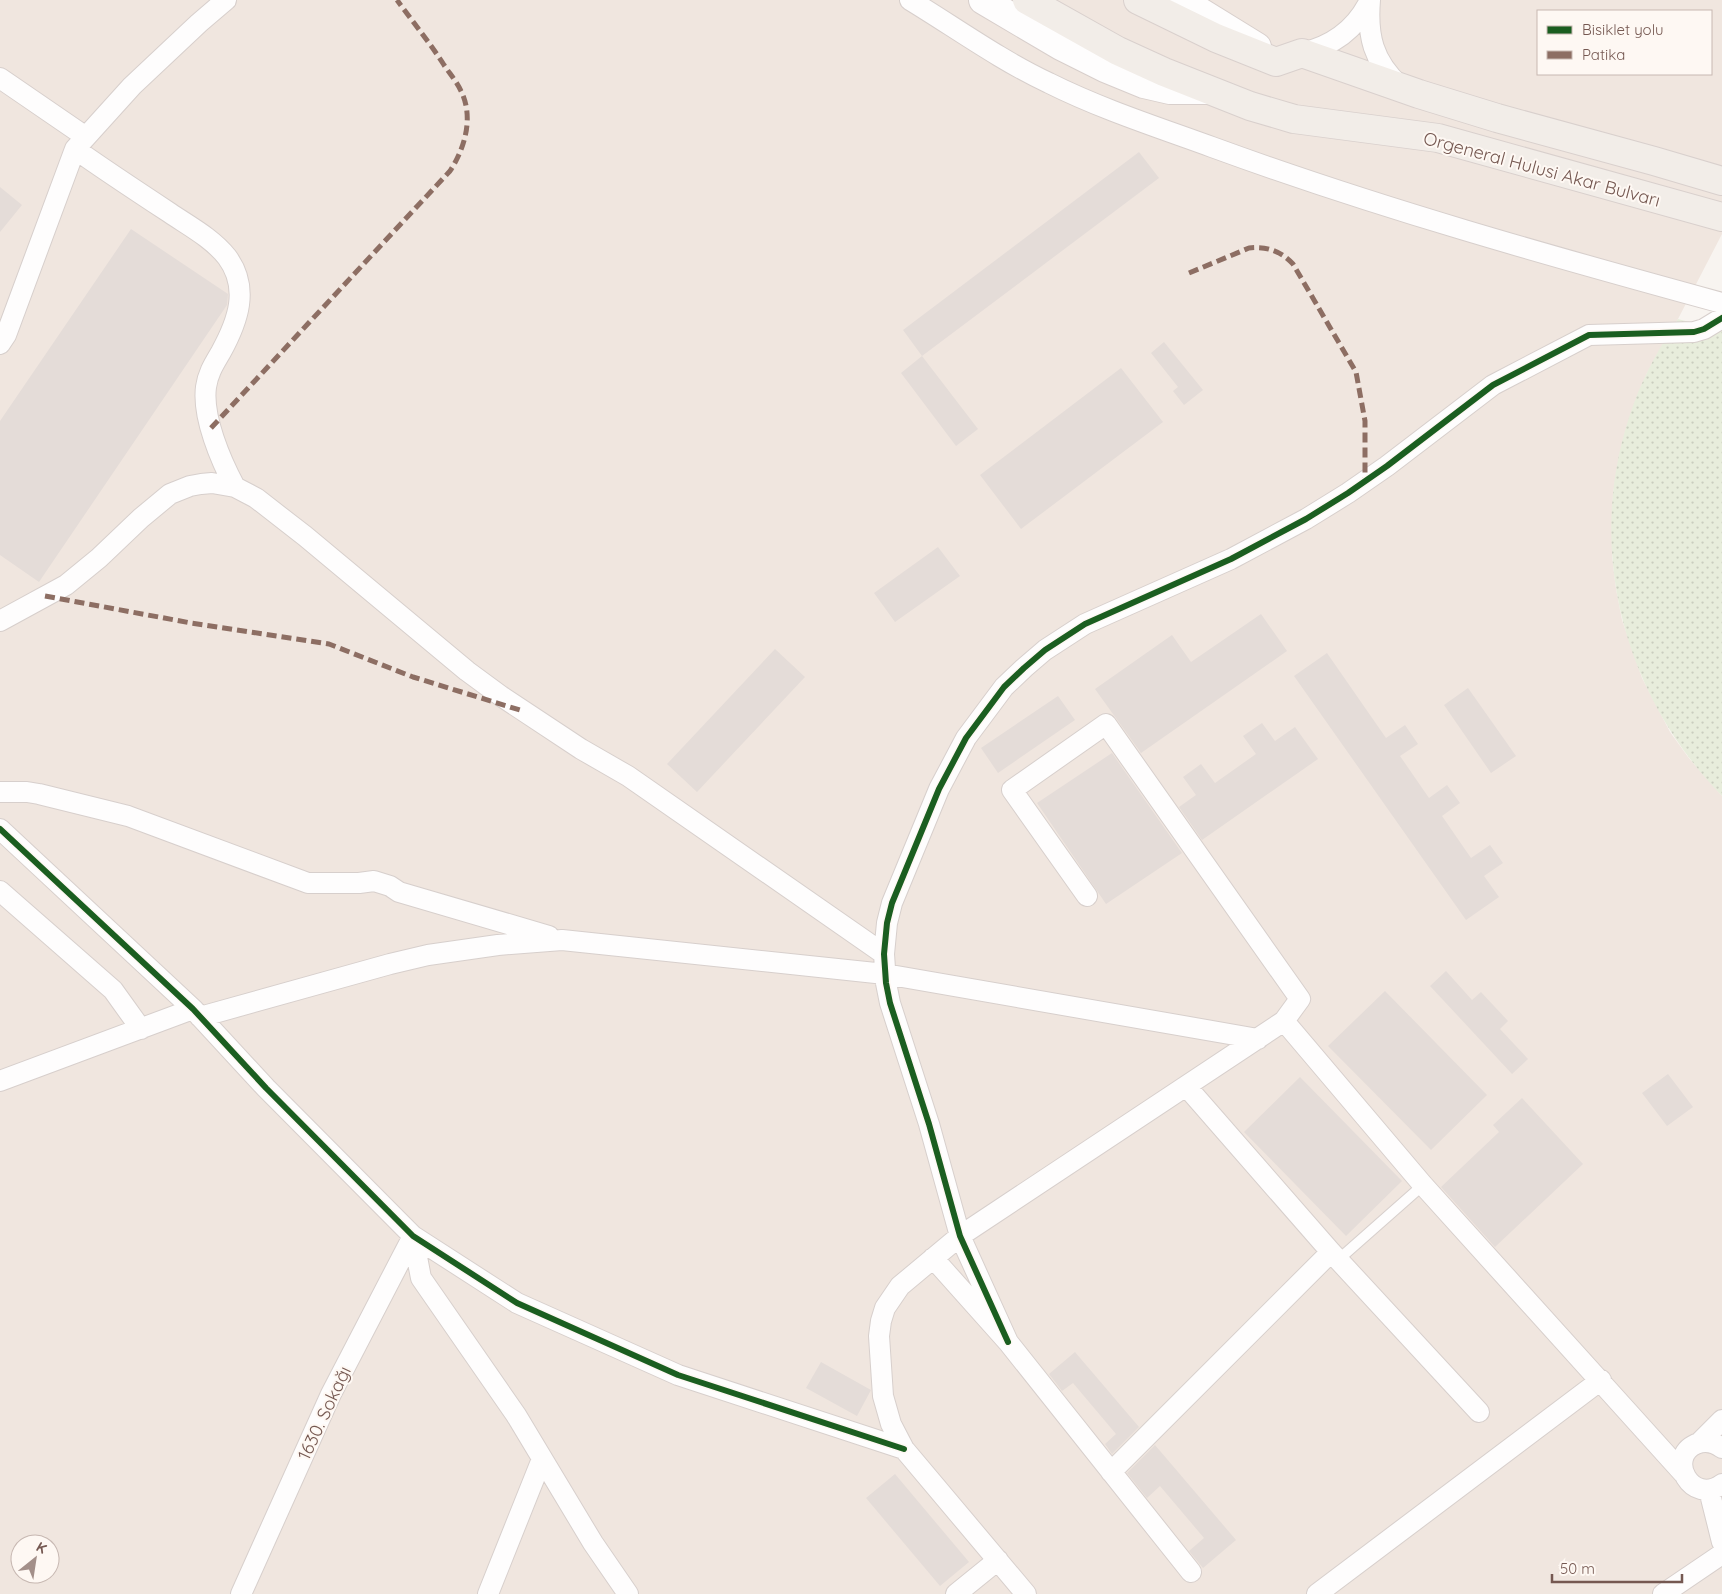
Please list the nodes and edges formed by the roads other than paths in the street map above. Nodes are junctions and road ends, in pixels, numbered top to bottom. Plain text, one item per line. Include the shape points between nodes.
1 (226, 0) edge
2 (910, 0) edge
3 (983, 0) edge
4 (1027, 0) edge
5 (1138, 0) edge
6 (1181, 0) edge
7 (1370, 0) edge
8 (1302, 53) junction
9 (1276, 62) junction
10 (0, 78) edge
11 (1403, 89) junction
12 (1207, 90) junction
13 (80, 143) junction
14 (1722, 181) edge
15 (1722, 217) edge
16 (1722, 303) edge
17 (1722, 318) edge
18 (0, 344) edge
19 (236, 488) junction
20 (0, 621) edge
21 (0, 792) edge
22 (0, 830) edge
23 (0, 891) edge
24 (1087, 896) dead end
25 (562, 940) junction
26 (885, 964) junction
27 (196, 1013) junction
28 (1284, 1021) junction
29 (141, 1029) junction
30 (1258, 1039) junction
31 (0, 1081) edge
32 (1186, 1086) junction
33 (1423, 1184) junction
34 (413, 1236) junction
35 (960, 1236) junction
36 (1334, 1256) junction
37 (933, 1258) junction
38 (1008, 1342) junction
39 (1601, 1380) junction
40 (1479, 1412) dead end
41 (1722, 1420) edge
42 (1699, 1443) junction
43 (1722, 1448) edge
44 (904, 1449) junction
45 (542, 1459) junction
46 (1111, 1472) junction
47 (1683, 1473) junction
48 (1716, 1487) edge
49 (1722, 1542) edge
50 (1722, 1554) edge
51 (998, 1560) junction
52 (1191, 1572) dead end
53 (241, 1594) edge
54 (488, 1594) edge
55 (628, 1594) edge
56 (956, 1594) edge
57 (1026, 1594) edge
58 (1317, 1594) edge
59 (1663, 1594) edge

1 - 13 street via 160,59
2 - 16 street via 1009,63 1110,110 1249,161 1433,221
3 - 12 street via 1061,46 1128,78 1170,90
4 - 12 main road, Orgeneral Hulusi Akar Bulvarı via 1118,51
5 - 9 main road via 1216,38
6 - 9 street via 1251,42
7 - 8 street via 1347,31 1326,45
7 - 11 street via 1368,20 1376,54
8 - 9 main road
8 - 11 main road, Orgeneral Hulusi Akar Bulvarı
10 - 13 street
11 - 14 main road, Orgeneral Hulusi Akar Bulvarı
12 - 15 main road, Orgeneral Hulusi Akar Bulvarı via 1294,119 1438,138
13 - 18 street
13 - 19 street via 207,238 227,257 234,270 240,288 240,308 228,340 212,365 206,398 217,448
17 - 26 street via 1694,332 1589,334 1494,385 1387,466 1306,519 1231,559 1085,624 1045,650 994,699 952,763 892,904 887,923
19 - 20 street via 201,484 170,494 66,585
19 - 26 street via 256,498 306,536 501,696 628,776
21 - 25 street via 39,794 128,816 308,883 381,882 398,892
22 - 27 street
23 - 29 street via 113,990
24 - 28 street via 1012,790 1106,724 1300,999
25 - 26 street
25 - 27 street via 498,944 418,957
26 - 30 street
26 - 35 street via 890,1003 929,1124
27 - 29 street
27 - 34 street
28 - 30 street
28 - 33 street
29 - 31 street
30 - 32 street
32 - 35 street
32 - 36 street
33 - 36 lane
33 - 39 street
34 - 44 street via 517,1303 678,1376
34 - 45 street via 422,1278 516,1415
34 - 53 street, 1630. Sokağı via 331,1394
35 - 37 street
35 - 38 street
36 - 40 street
36 - 46 street
37 - 38 street
37 - 44 street via 900,1286 885,1308 881,1321 879,1342 883,1396 891,1424
38 - 46 street
39 - 47 street
39 - 58 street
41 - 42 street
42 - 43 street via 1714,1443
42 - 47 street via 1684,1458
44 - 51 street
45 - 54 street
45 - 55 street
46 - 52 street
47 - 48 street via 1699,1489
48 - 49 street
50 - 59 street
51 - 56 street
51 - 57 street

